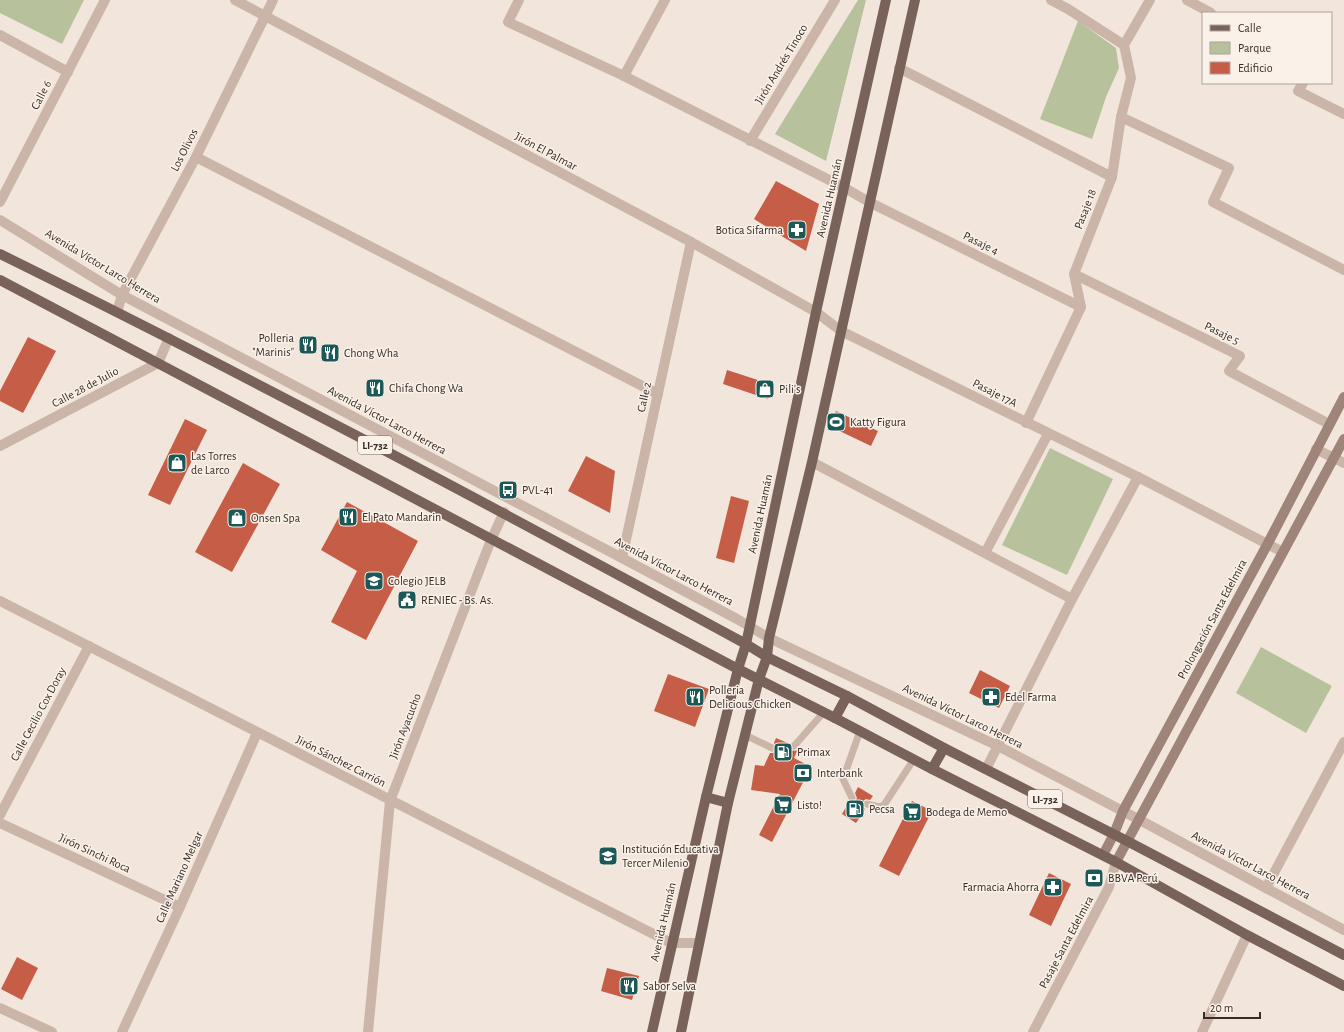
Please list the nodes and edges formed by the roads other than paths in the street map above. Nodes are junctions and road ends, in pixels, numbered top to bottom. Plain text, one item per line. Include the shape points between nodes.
1 (105, 0) edge
2 (235, 0) edge
3 (273, 0) edge
4 (519, 0) edge
5 (665, 0) edge
6 (835, 0) edge
7 (886, 0) edge
8 (915, 0) edge
9 (1051, 0) edge
10 (1150, 0) edge
11 (1187, 0) edge
12 (1209, 12) edge
13 (265, 16) junction
14 (0, 35) edge
15 (1124, 45) junction
16 (898, 68) junction
17 (68, 72) junction
18 (624, 76) junction
19 (1302, 84) edge
20 (1344, 114) edge
21 (1121, 117) junction
22 (750, 141) junction
23 (196, 157) junction
24 (1112, 177) junction
25 (845, 188) junction
26 (0, 202) edge
27 (869, 202) junction
28 (0, 220) edge
29 (691, 242) junction
30 (0, 254) edge
31 (1344, 270) edge
32 (1074, 274) junction
33 (0, 280) edge
34 (122, 295) junction
35 (1081, 307) junction
36 (117, 312) junction
37 (816, 312) junction
38 (841, 331) junction
39 (169, 338) junction
40 (158, 363) junction
41 (658, 394) junction
42 (1344, 396) edge
43 (1026, 423) junction
44 (1330, 424) junction
45 (1048, 434) junction
46 (1344, 439) edge
47 (0, 446) edge
48 (1316, 449) junction
49 (1334, 458) junction
50 (812, 462) junction
51 (1344, 463) edge
52 (1138, 477) junction
53 (504, 512) junction
54 (491, 540) junction
55 (1267, 545) junction
56 (1283, 552) junction
57 (985, 553) junction
58 (622, 558) junction
59 (1072, 599) junction
60 (0, 600) edge
61 (749, 626) junction
62 (769, 638) junction
63 (746, 644) junction
64 (88, 646) junction
65 (767, 656) junction
66 (738, 670) junction
67 (759, 679) junction
68 (847, 696) junction
69 (824, 712) junction
70 (835, 718) junction
71 (860, 731) junction
72 (257, 733) junction
73 (745, 735) junction
74 (1344, 742) edge
75 (794, 746) dead end
76 (998, 746) junction
77 (772, 748) dead end
78 (944, 748) junction
79 (914, 759) junction
80 (932, 769) junction
81 (986, 769) junction
82 (706, 796) junction
83 (852, 798) dead end
84 (390, 801) junction
85 (728, 803) junction
86 (868, 804) dead end
87 (1123, 811) junction
88 (0, 815) edge
89 (1138, 819) junction
90 (0, 823) edge
91 (1114, 834) junction
92 (1127, 841) junction
93 (1103, 855) junction
94 (1116, 862) junction
95 (1266, 888) junction
96 (180, 908) junction
97 (1344, 930) edge
98 (1247, 935) junction
99 (671, 943) junction
100 (699, 943) junction
101 (1344, 955) edge
102 (1344, 986) edge
103 (0, 1008) edge
104 (52, 1032) edge
105 (122, 1032) edge
106 (368, 1032) edge
107 (652, 1032) edge
108 (681, 1032) edge
109 (1033, 1032) edge
110 (1202, 1032) edge

1 - 17 street, Calle 6
2 - 13 street, Jirón El Palmar
3 - 13 street, Los Olivos
4 - 18 street, Pasaje 4 via 508,22
5 - 18 street
6 - 22 street, Jirón Andrés Tinoco
7 - 25 main road, Avenida Huamán
8 - 16 main road
9 - 15 street
10 - 15 street
11 - 12 street
13 - 23 street, Los Olivos
13 - 29 street, Jirón El Palmar
14 - 17 street
15 - 21 street, Pasaje 18 via 1131,78
16 - 24 street
16 - 27 main road
17 - 26 street, Calle 6
18 - 22 street, Pasaje 4
19 - 20 street via 1298,91
21 - 24 street, Pasaje 18
21 - 31 street via 1229,168 1214,202
22 - 25 street, Pasaje 4
23 - 34 street, Los Olivos
23 - 41 street
24 - 32 street, Pasaje 18
25 - 27 street, Pasaje 4
25 - 37 main road, Avenida Huamán
27 - 35 street, Pasaje 4
27 - 38 main road
28 - 34 street, Avenida Víctor Larco Herrera
29 - 37 street, Jirón El Palmar
29 - 41 street, Calle 2
30 - 36 main road, LI-732
32 - 35 street
32 - 44 street, Pasaje 5 via 1240,356 1229,371
33 - 40 main road, LI-732
34 - 36 street, Los Olivos
34 - 58 street, Avenida Víctor Larco Herrera
35 - 43 street
36 - 39 main road, LI-732
37 - 38 street, Jirón El Palmar
37 - 61 main road, Avenida Huamán
38 - 43 street, Pasaje 17A
38 - 50 main road
39 - 40 street
39 - 53 main road, LI-732
40 - 47 street, Calle 28 de Julio
40 - 54 main road, LI-732
41 - 58 street, Calle 2
42 - 44 street, Prolongación Santa Edelmira
43 - 45 street, Pasaje 17A
44 - 48 street, Prolongación Santa Edelmira
45 - 52 street, Pasaje 17A
45 - 57 street
46 - 49 street
48 - 49 street
48 - 55 street, Prolongación Santa Edelmira
49 - 51 street
49 - 56 street
50 - 57 street
50 - 62 main road
52 - 55 street, Pasaje 17A
52 - 59 street
53 - 54 street, Jirón Ayacucho
53 - 63 main road, LI-732
54 - 66 main road, LI-732
54 - 84 street, Jirón Ayacucho
55 - 56 street, Pasaje 17A
55 - 87 street, Prolongación Santa Edelmira
56 - 89 street
57 - 59 street
58 - 61 street, Avenida Víctor Larco Herrera
59 - 76 street
60 - 64 street, Jirón Sánchez Carrión
61 - 62 street, Avenida Víctor Larco Herrera
61 - 63 main road, Avenida Huamán
62 - 65 main road
62 - 76 street, Avenida Víctor Larco Herrera
63 - 65 main road, LI-732
63 - 66 main road, Avenida Huamán
64 - 72 street, Jirón Sánchez Carrión
64 - 88 street, Calle Cecilio Cox Doray
65 - 67 main road
65 - 68 main road, LI-732
66 - 67 main road, LI-732
66 - 82 main road, Avenida Huamán
67 - 69 main road, LI-732
67 - 73 main road
68 - 70 main road
68 - 78 main road, LI-732
69 - 70 main road, LI-732
69 - 75 lane
70 - 71 main road, LI-732
71 - 79 main road, LI-732
71 - 83 lane via 843,779
72 - 84 street, Jirón Sánchez Carrión
72 - 96 street, Calle Mariano Melgar
73 - 77 lane
73 - 85 main road
74 - 95 street
76 - 81 street
76 - 87 street, Avenida Víctor Larco Herrera
78 - 80 main road
78 - 81 main road, LI-732
79 - 80 main road, LI-732
79 - 86 lane via 884,805 878,807
80 - 93 main road, LI-732
81 - 91 main road, LI-732
82 - 85 main road
82 - 99 main road, Avenida Huamán
84 - 99 street, Jirón Sánchez Carrión
84 - 106 street, Jirón Ayacucho
85 - 100 main road
87 - 89 street, Avenida Víctor Larco Herrera
87 - 91 street, Prolongación Santa Edelmira
89 - 92 street
89 - 95 street, Avenida Víctor Larco Herrera
90 - 96 street, Jirón Sinchi Roca
91 - 92 main road, LI-732
91 - 93 street, Prolongación Santa Edelmira
92 - 94 street
92 - 101 main road, LI-732
93 - 94 main road, LI-732
94 - 98 main road, LI-732
94 - 109 street, Pasaje Santa Edelmira via 1109,887
95 - 97 street, Avenida Víctor Larco Herrera
96 - 105 street, Calle Mariano Melgar
98 - 102 main road, LI-732
98 - 110 street
99 - 100 street
99 - 107 main road, Avenida Huamán
100 - 108 main road
103 - 104 street

